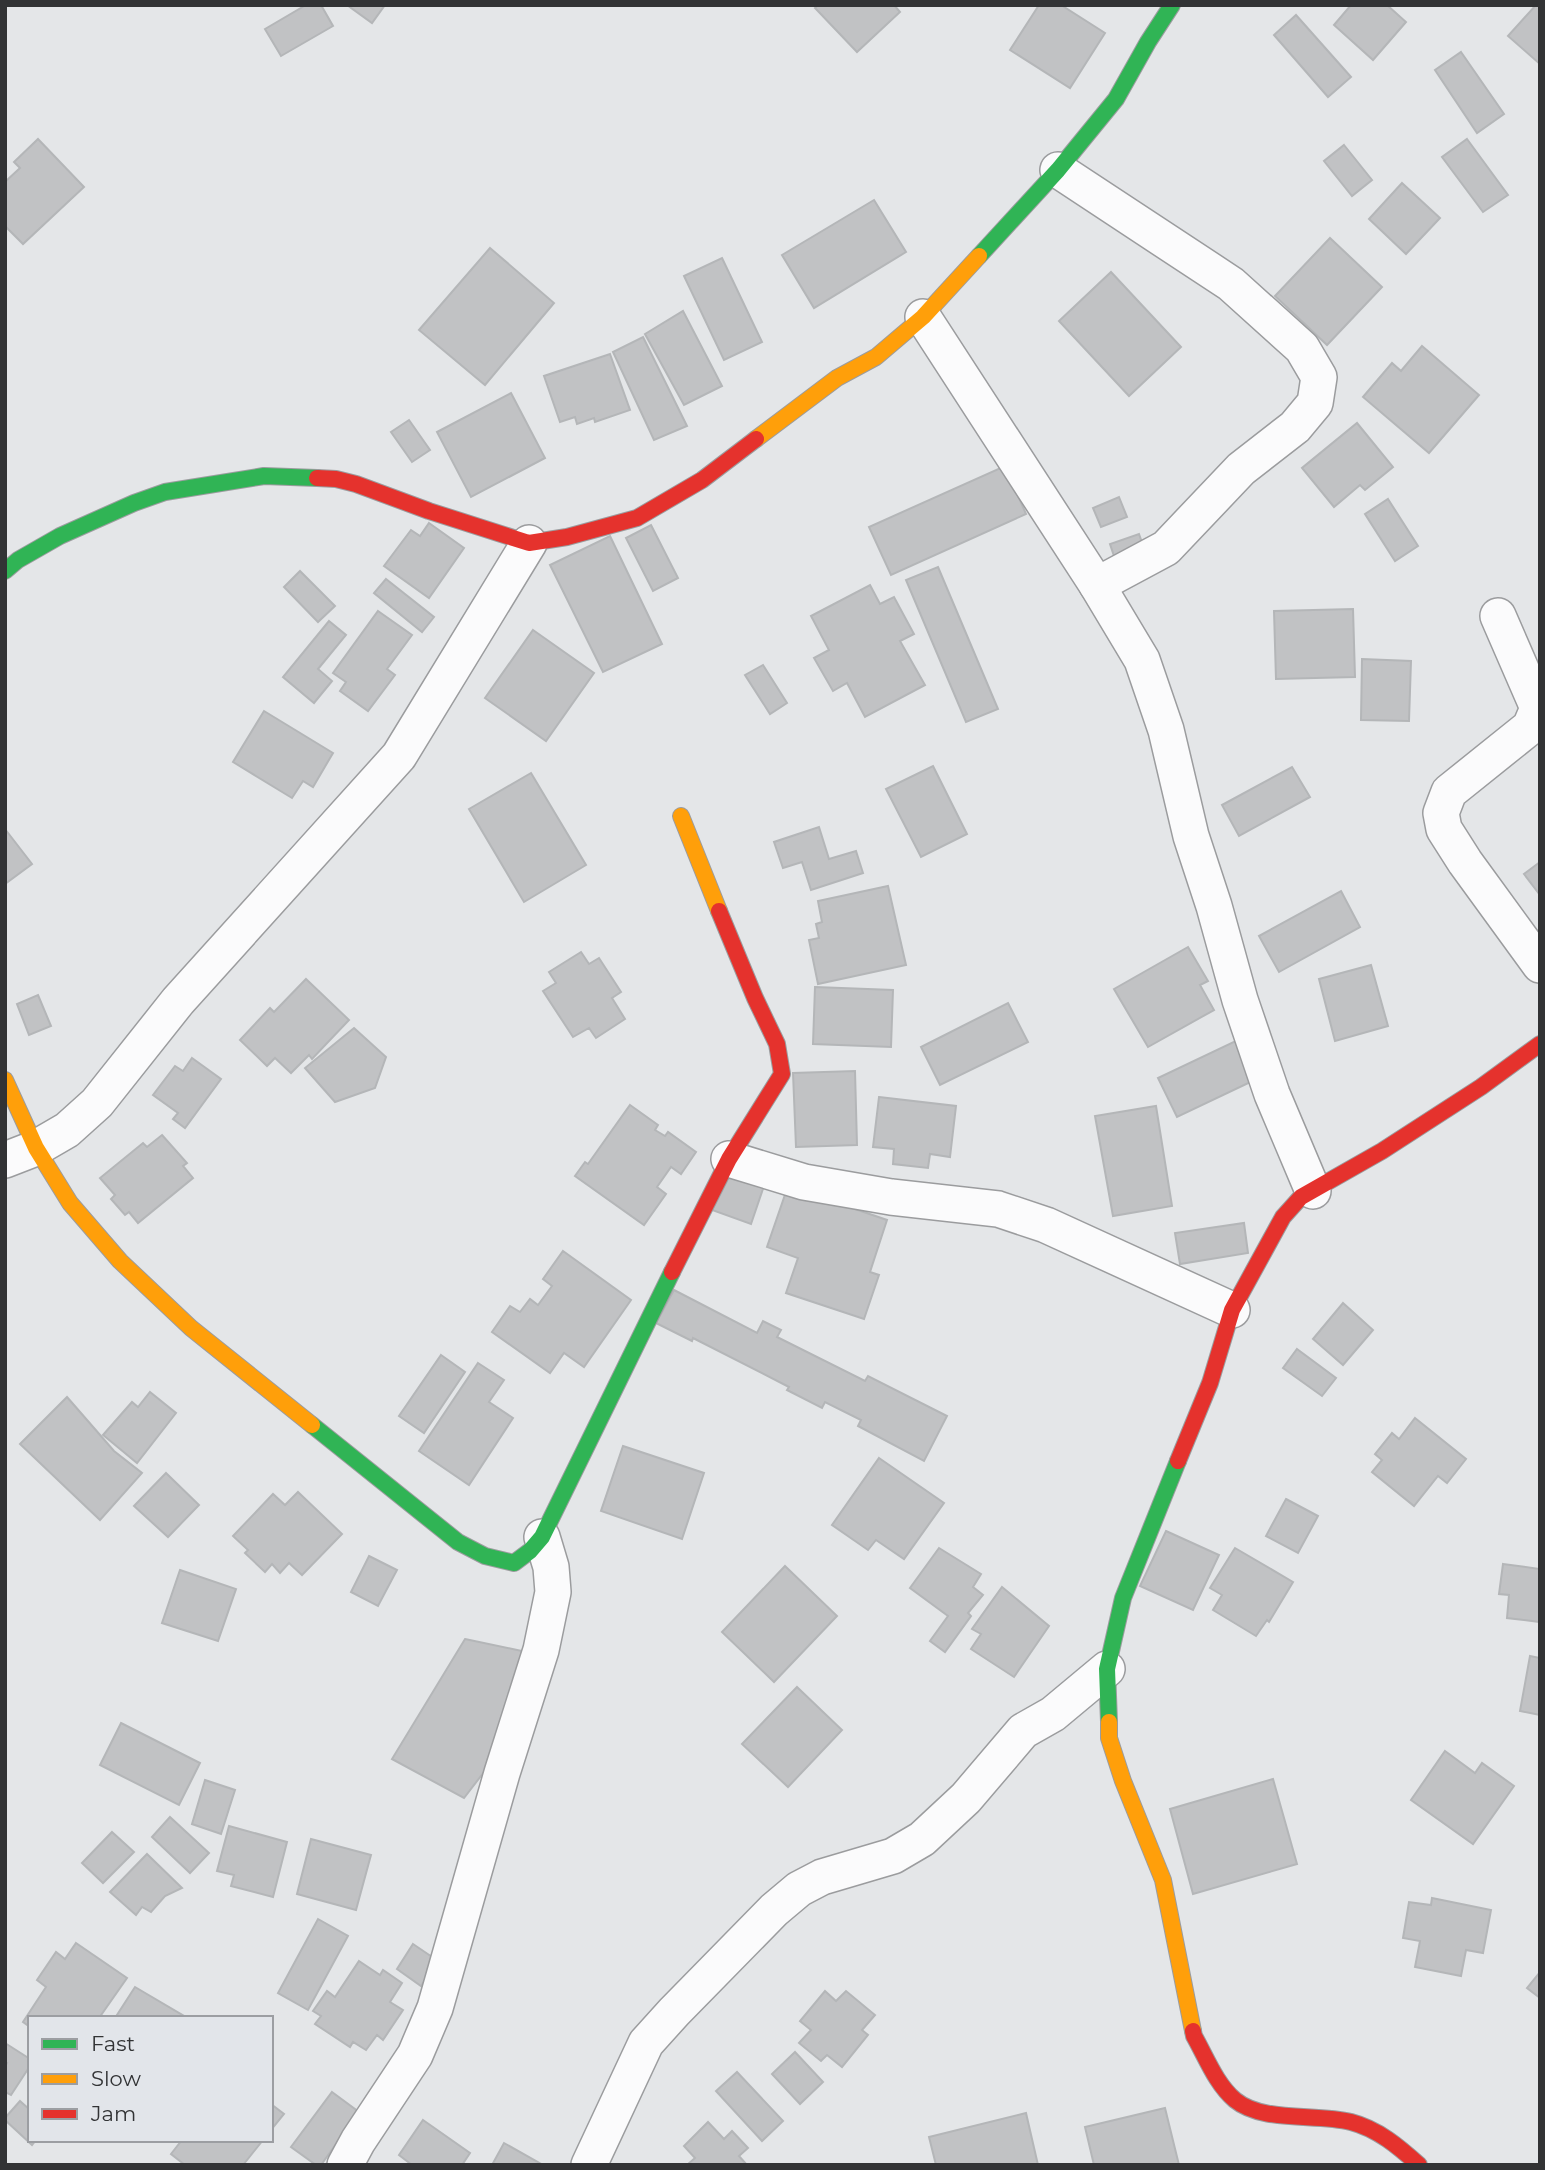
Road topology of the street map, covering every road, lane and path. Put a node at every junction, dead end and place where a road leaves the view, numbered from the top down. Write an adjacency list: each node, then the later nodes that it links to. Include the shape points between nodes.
1 (1172, 5): 2 (street, via 1116,99)
2 (1058, 170): 3 (street); 6 (street, via 1231,284 1302,348 1319,377 1315,403 1295,427 1241,469 1166,548)
3 (923, 317): 4 (street, via 876,357 837,378 702,480 637,518); 6 (street)
4 (529, 542): 5 (street, via 336,479 264,476 165,492 134,503 60,536); 12 (street, via 399,756 178,1001 97,1103 67,1130)
5 (5, 570)
6 (1097, 585): 14 (street, via 1131,639 1151,685 1240,1000 1272,1094)
7 (1498, 617): 9 (street, via 1538,708 1530,727 1449,792 1441,813 1444,829 1465,862)
8 (681, 816): 13 (street, via 783,1064 778,1083)
9 (1540, 965)
10 (1540, 1044): 14 (street, via 1481,1087)
11 (5, 1080): 12 (street)
12 (21, 1154): 16 (street, via 120,1261 191,1328 458,1542 481,1557 514,1563)
13 (729, 1159): 15 (street, via 804,1182 998,1209 1046,1225); 16 (street)
14 (1313, 1191): 15 (street, via 1301,1196 1283,1217)
15 (1232, 1310): 17 (street, via 1210,1383 1123,1598)
16 (542, 1537): 18 (street, via 553,1592 541,1650 435,2008 415,2054)
17 (1107, 1669): 19 (street, via 1053,1714 1023,1731 966,1798 922,1839 893,1856 822,1877 774,1910 646,2043); 20 (street, via 1110,1738 1163,1880 1194,2036 1225,2090 1236,2101 1262,2113 1352,2122 1377,2132)
18 (345, 2165)
19 (589, 2165)
20 (1419, 2165)

